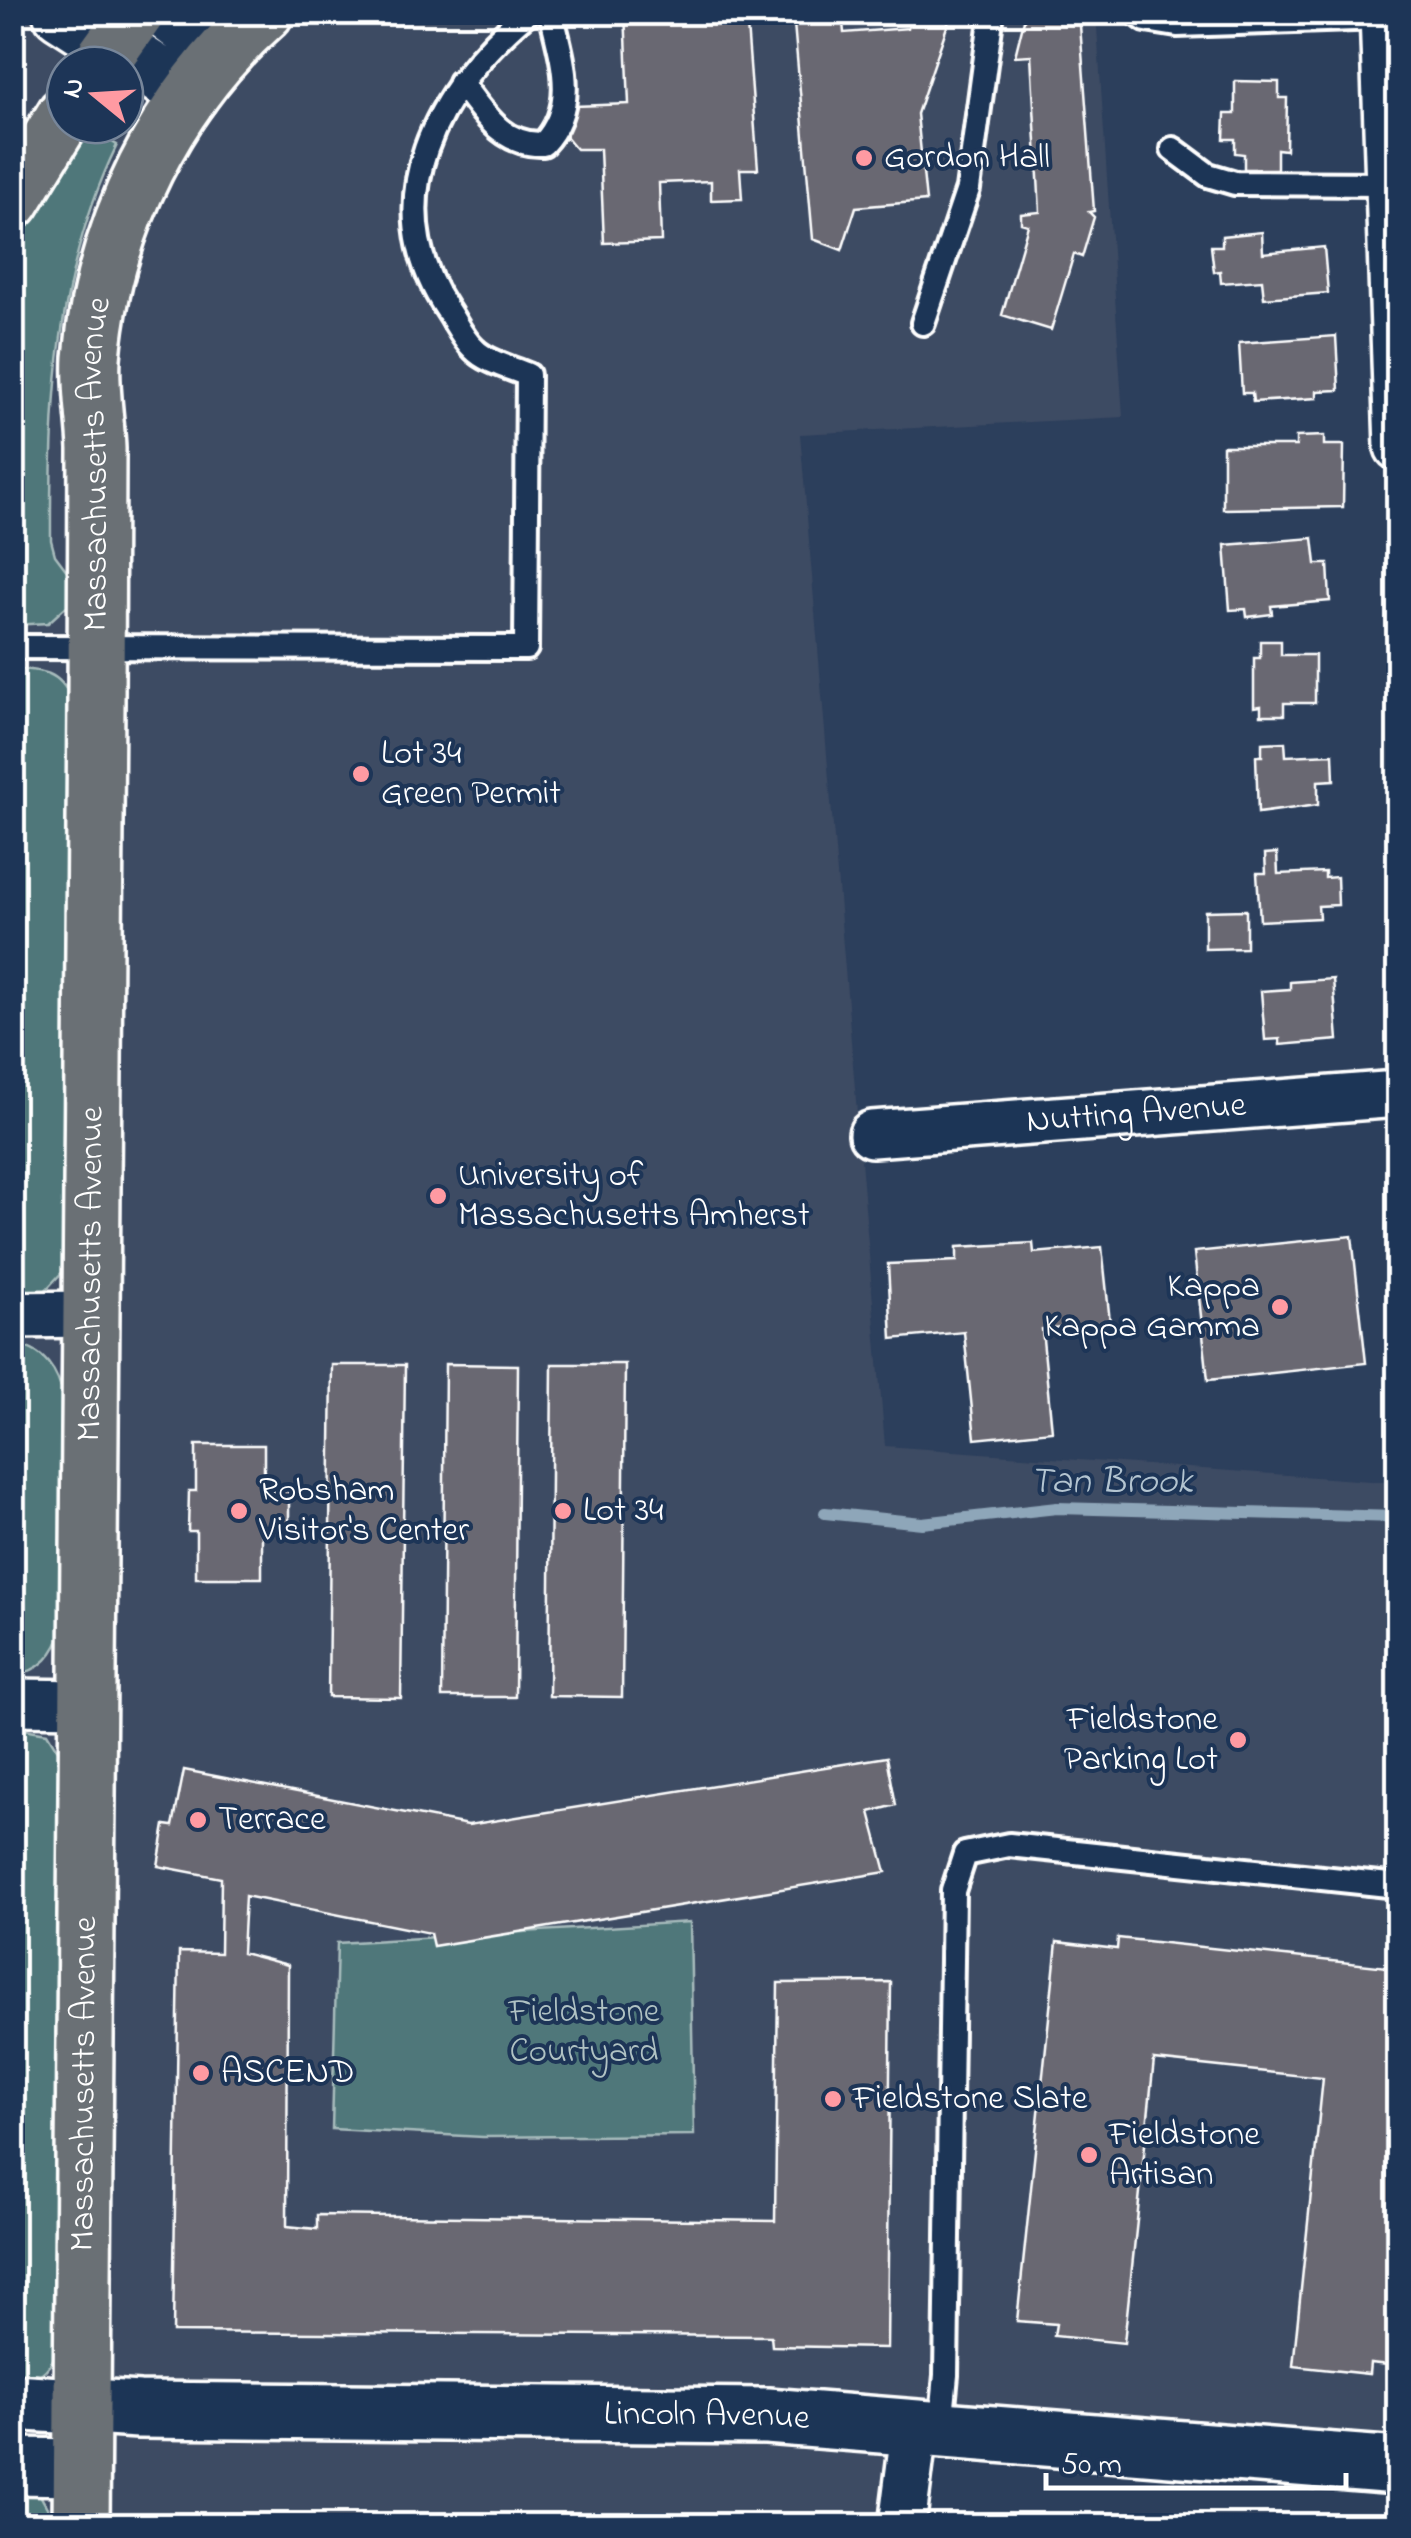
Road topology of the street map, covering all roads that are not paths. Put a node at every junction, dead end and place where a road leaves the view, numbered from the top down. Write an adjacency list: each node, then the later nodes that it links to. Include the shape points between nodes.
1 (61, 12): 9 (street)
2 (166, 12): 10 (street)
3 (265, 12): 10 (main road, Massachusetts Avenue)
4 (528, 12): 11 (lane)
5 (551, 12): 11 (lane, via 567,82 558,128 543,144 522,145 494,127)
6 (992, 12): 16 (lane, via 968,189)
7 (1135, 12): 8 (lane, via 1177,25)
8 (1383, 16): 14 (street)
9 (116, 41): 10 (street)
10 (205, 74): 19 (main road, Massachusetts Avenue, via 126,208 110,257 94,344)
11 (460, 82): 19 (lane, via 420,159 414,237 433,288 475,351 528,376 526,648)
12 (46, 145): 15 (main road)
13 (1174, 148): 14 (lane, via 1208,175 1234,184)
14 (1393, 196): 17 (street)
15 (12, 200)
16 (923, 322)
17 (1398, 447)
18 (12, 647): 19 (lane)
19 (96, 648): 22 (main road, Massachusetts Avenue)
20 (1398, 1094): 21 (street, Nutting Avenue)
21 (872, 1134)
22 (90, 1314): 23 (street); 25 (main road, Massachusetts Avenue)
23 (12, 1315)
24 (12, 1702): 25 (street)
25 (87, 1704): 28 (main road, Massachusetts Avenue)
26 (1398, 1886): 29 (lane, via 1008,1845 965,1854 954,1891 946,2355)
27 (12, 2402): 28 (street, Lincoln Avenue)
28 (82, 2406): 29 (street, Lincoln Avenue, via 688,2413); 32 (main road, Massachusetts Avenue)
29 (928, 2425): 31 (street, Lincoln Avenue); 34 (street)
30 (12, 2466): 32 (street)
31 (1398, 2466)
32 (81, 2467): 33 (main road, Massachusetts Avenue)
33 (81, 2526)
34 (902, 2526)

